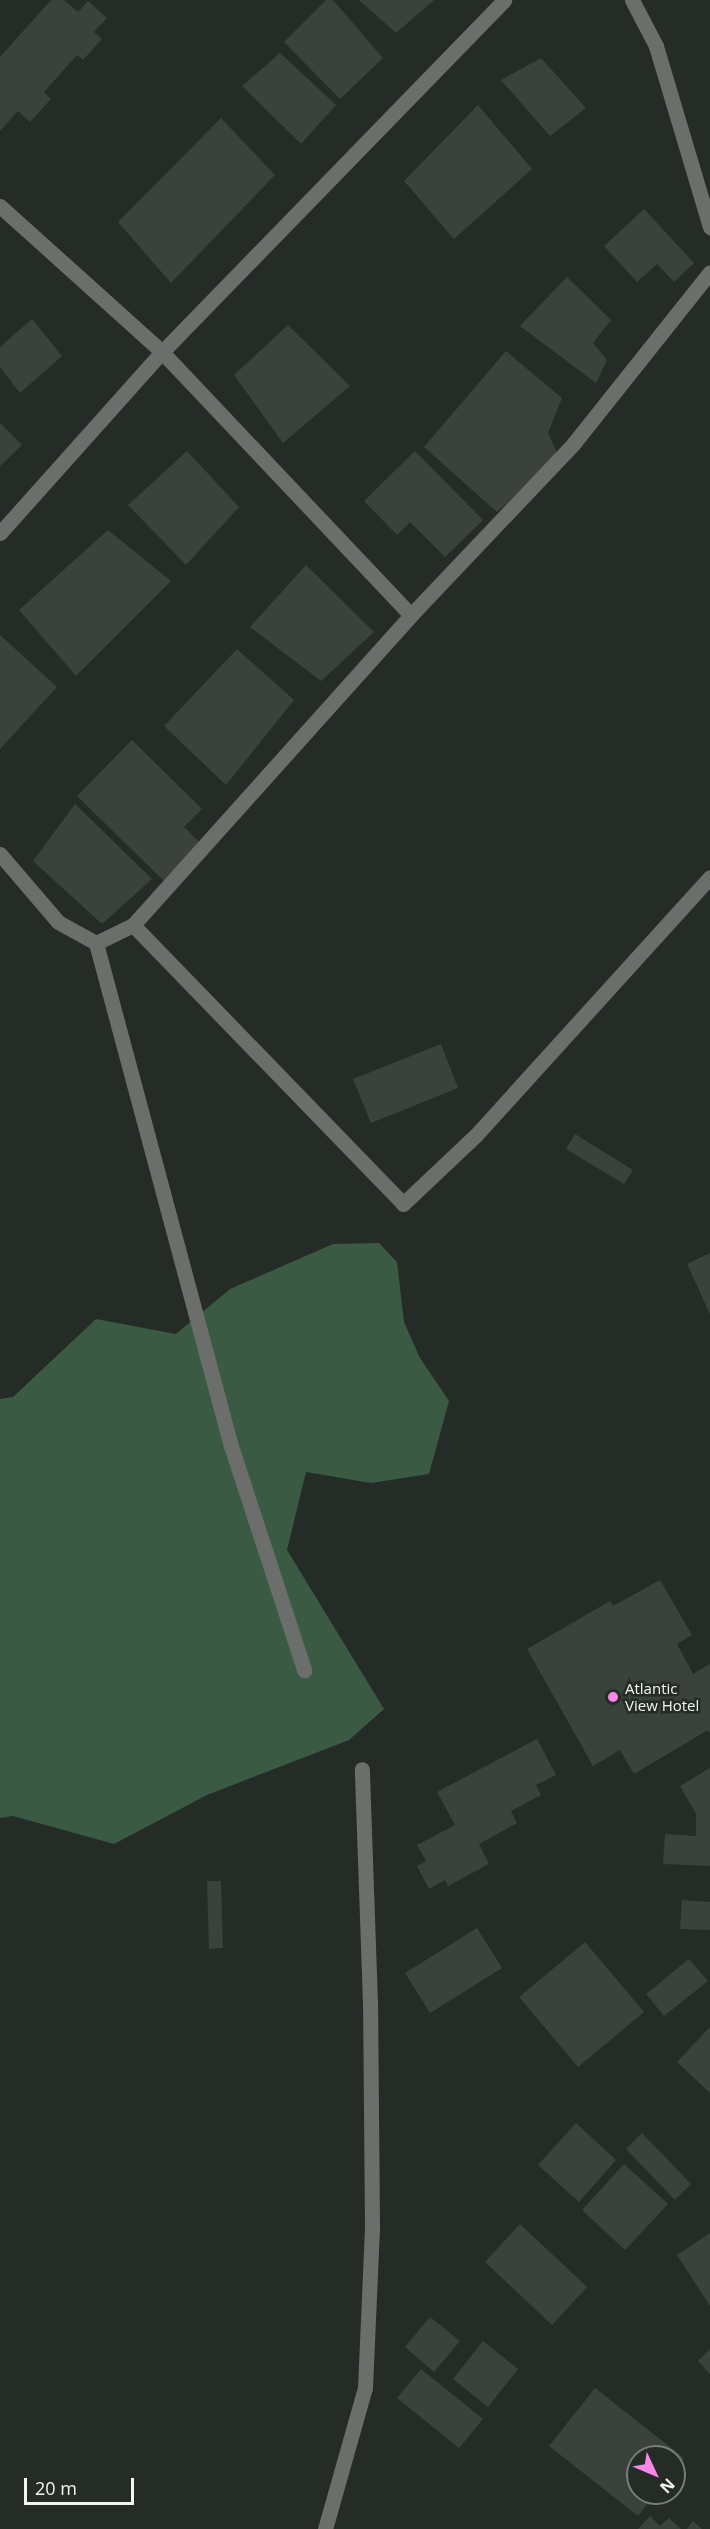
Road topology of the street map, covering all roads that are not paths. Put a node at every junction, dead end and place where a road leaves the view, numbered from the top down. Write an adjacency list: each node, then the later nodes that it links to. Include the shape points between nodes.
1 (504, 0): 6 (street)
2 (632, 0): 4 (street, via 656,46)
3 (0, 206): 6 (street)
4 (710, 227)
5 (710, 272): 8 (street, via 574,443)
6 (162, 352): 7 (street); 8 (street)
7 (0, 533)
8 (411, 615): 11 (street)
9 (0, 854): 12 (street, via 58,922)
10 (710, 877): 11 (street, via 477,1135 403,1204)
11 (133, 925): 12 (street)
12 (96, 943): 13 (street, via 231,1446)
13 (304, 1670)
14 (362, 1769): 15 (street, via 372,2225 365,2388)
15 (325, 2529)

